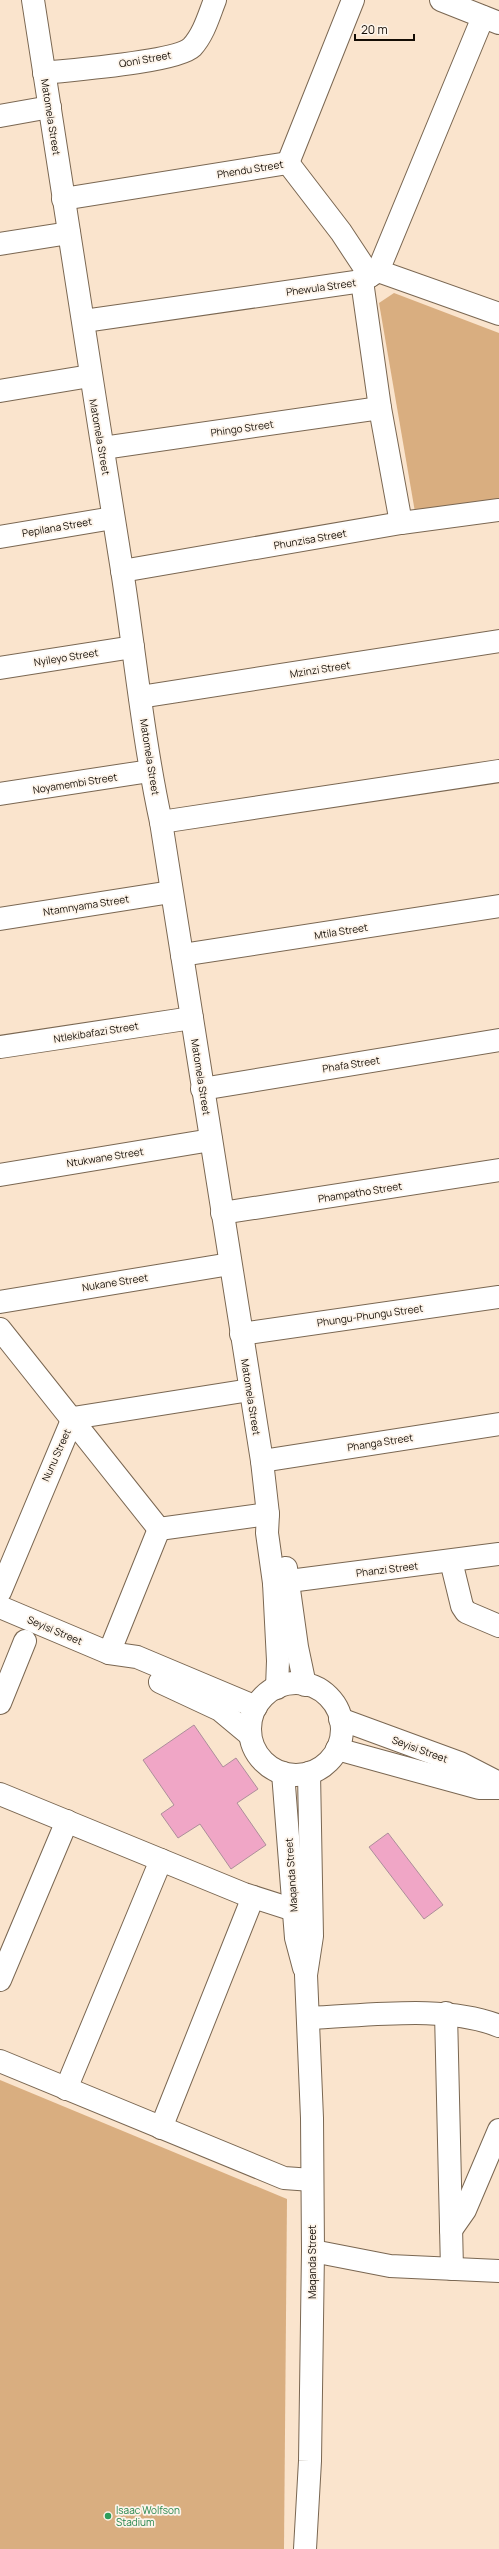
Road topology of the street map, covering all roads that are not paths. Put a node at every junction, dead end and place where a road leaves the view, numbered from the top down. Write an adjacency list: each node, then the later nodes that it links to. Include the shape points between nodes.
1 (33, 0): 6 (street, Matomela Street)
2 (216, 0): 6 (street, Qoni Street, via 200,36 191,48 173,55)
3 (352, 0): 9 (street, Phendu Street)
4 (441, 0): 5 (street)
5 (491, 20): 13 (street)
6 (44, 73): 7 (street, Matomela Street)
7 (50, 108): 8 (street); 10 (street, Matomela Street)
8 (0, 116)
9 (288, 163): 10 (street, Phendu Street); 13 (street, via 342,232)
10 (63, 199): 11 (street, Matomela Street)
11 (69, 233): 12 (street); 15 (street, Matomela Street)
12 (0, 244)
13 (370, 276): 14 (street); 15 (street, Phewula Street); 18 (street)
14 (498, 312)
15 (84, 321): 16 (street, Matomela Street)
16 (90, 376): 17 (street); 19 (street, Matomela Street)
17 (0, 390)
18 (380, 408): 19 (street, Phingo Street); 22 (street)
19 (103, 448): 21 (street, Matomela Street)
20 (499, 510): 22 (street, Phunzisa Street)
21 (113, 518): 23 (street, Pepilana Street); 24 (street, Matomela Street)
22 (401, 523): 24 (street, Phunzisa Street)
23 (0, 537)
24 (122, 571): 26 (street, Matomela Street)
25 (499, 641): 28 (street, Mzinzi Street)
26 (133, 647): 27 (street, Nyileyo Street); 28 (street, Matomela Street)
27 (0, 668)
28 (140, 697): 29 (street, Matomela Street)
29 (150, 771): 31 (street, Noyamembi Street); 32 (street, Matomela Street)
30 (499, 771): 32 (street)
31 (0, 794)
32 (161, 822): 33 (street, Matomela Street)
33 (171, 892): 35 (street, Ntamnyama Street); 36 (street, Matomela Street)
34 (499, 906): 36 (street, Mtila Street)
35 (0, 919)
36 (182, 955): 37 (street, Matomela Street)
37 (192, 1018): 39 (street, Ntlekibafazi Street); 40 (street, Matomela Street)
38 (499, 1040): 40 (street, Phafa Street)
39 (0, 1047)
40 (202, 1089): 41 (street, Matomela Street)
41 (210, 1140): 43 (street, Ntukwane Street); 44 (street, Matomela Street)
42 (499, 1170): 44 (street, Phampatho Street)
43 (0, 1175)
44 (222, 1213): 45 (street, Matomela Street)
45 (230, 1264): 47 (street, Nukane Street); 49 (street, Matomela Street)
46 (499, 1297): 49 (street, Phungu-Phungu Street)
47 (0, 1302)
48 (0, 1329): 51 (street)
49 (241, 1334): 50 (street, Matomela Street)
50 (250, 1390): 51 (street, Nunu Street); 53 (street, Matomela Street)
51 (73, 1418): 55 (street); 59 (street, Nunu Street)
52 (499, 1424): 53 (street, Phanga Street)
53 (262, 1460): 54 (street, Matomela Street)
54 (268, 1514): 55 (street); 58 (street, Matomela Street, via 276,1528)
55 (168, 1528): 63 (street)
56 (499, 1554): 57 (street, Phanzi Street)
57 (451, 1561): 58 (street, Phanzi Street); 61 (street, via 462,1606 466,1612)
58 (282, 1582): 64 (street, Matomela Street); 65 (street, Matomela Street)
59 (0, 1592)
60 (0, 1607): 63 (street, Seyisi Street)
61 (499, 1626)
62 (24, 1641): 66 (street)
63 (109, 1653): 67 (street, Seyisi Street, via 137,1657); 69 (street, Seyisi Street, via 128,1668 220,1710)
64 (305, 1685): 65 (street, via 291,1684); 68 (street, via 324,1693 331,1700)
65 (277, 1688): 67 (street, via 265,1695)
66 (0, 1703)
67 (256, 1706): 69 (street, via 250,1720)
68 (340, 1719): 70 (street); 73 (street, Seyisi Street, via 460,1763)
69 (250, 1735): 71 (street, via 253,1748 260,1759 270,1768)
70 (337, 1749): 72 (street, via 329,1761); 74 (street, Seyisi Street, via 479,1788)
71 (283, 1773): 72 (street); 79 (street, Maqanda Street)
72 (309, 1773): 80 (street, Maqanda Street, via 312,1936)
73 (499, 1783)
74 (499, 1788)
75 (0, 1794): 76 (street)
76 (67, 1821): 77 (street); 81 (street)
77 (161, 1860): 78 (street); 86 (street)
78 (252, 1897): 79 (street); 87 (street)
79 (294, 1910): 80 (street, Maqanda Street, via 296,1938)
80 (306, 1974): 83 (street, Maqanda Street)
81 (0, 1980)
82 (446, 2013): 83 (street); 84 (street, via 478,2017); 90 (street)
83 (308, 2018): 89 (street, Maqanda Street)
84 (499, 2026)
85 (0, 2062): 86 (street)
86 (66, 2089): 87 (street)
87 (161, 2128): 89 (street, via 284,2178)
88 (499, 2130): 90 (street, via 465,2210)
89 (312, 2180): 91 (street, Maqanda Street)
90 (451, 2230): 92 (street)
91 (313, 2251): 92 (street, via 390,2266); 94 (street, Maqanda Street, via 310,2461)
92 (452, 2269): 93 (street)
93 (499, 2271)
94 (305, 2549)

